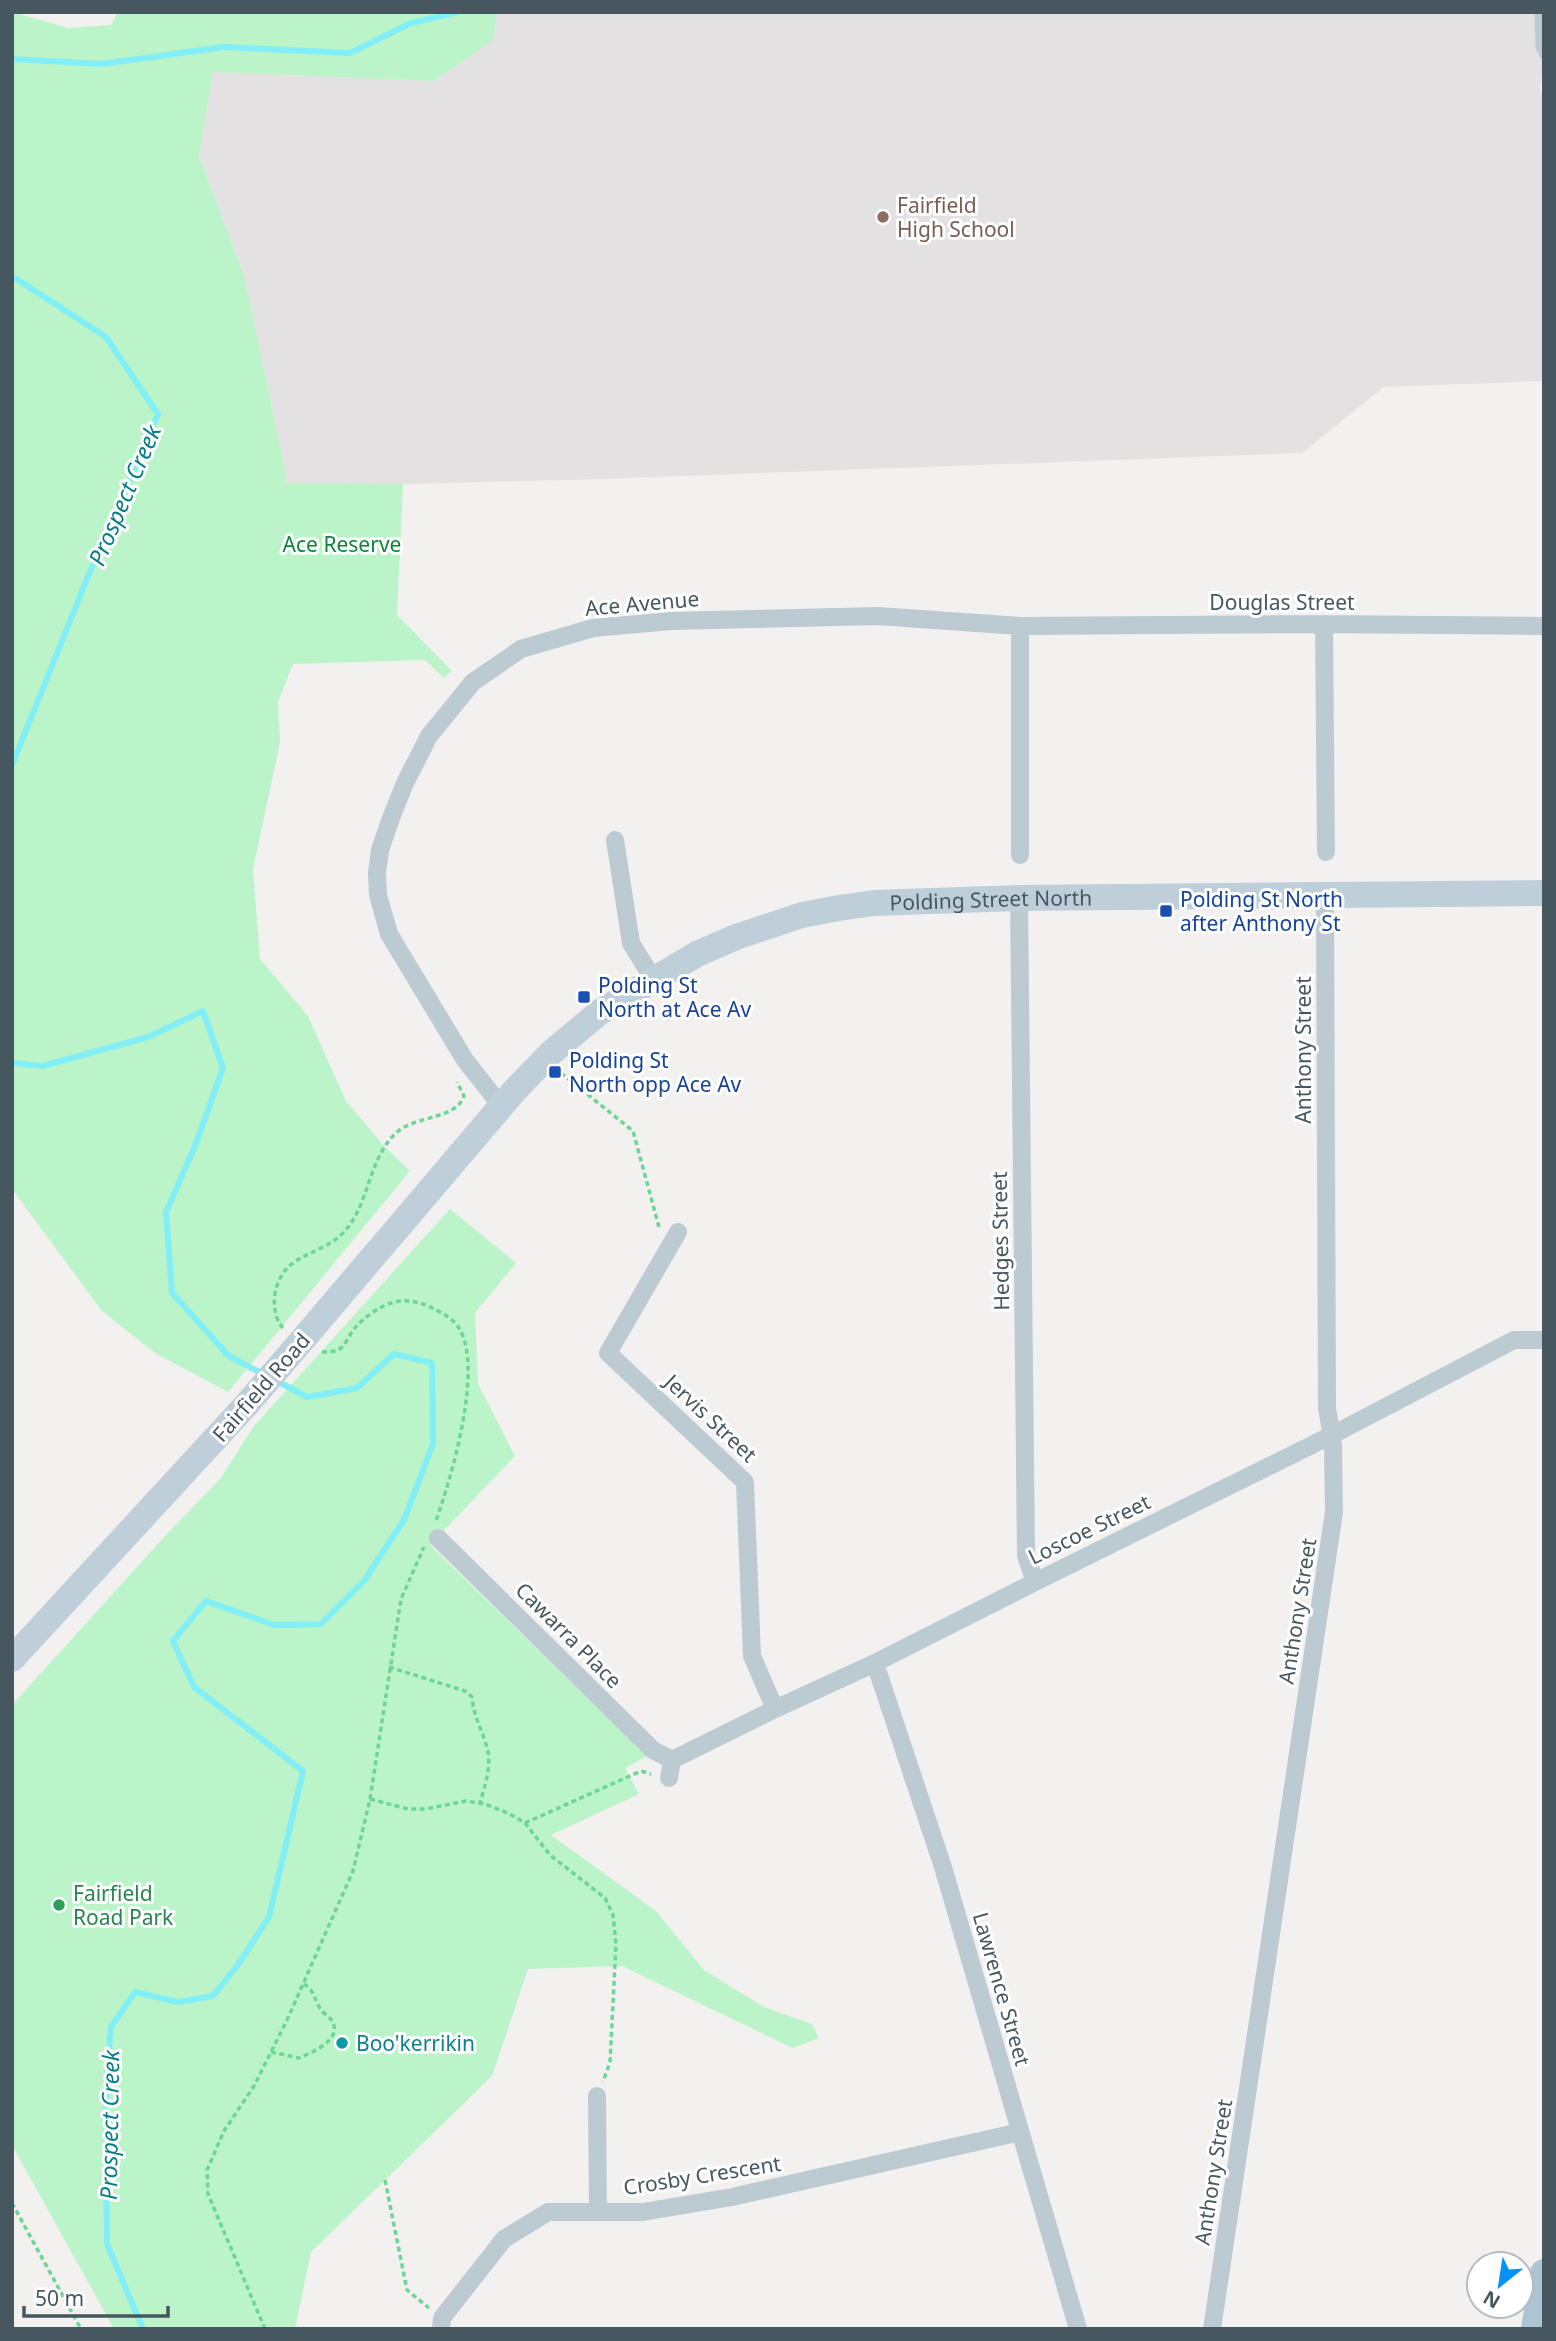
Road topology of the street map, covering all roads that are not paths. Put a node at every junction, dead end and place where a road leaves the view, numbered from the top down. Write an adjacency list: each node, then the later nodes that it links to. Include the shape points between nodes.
1 (1539, 12): 2 (lane)
2 (1544, 55)
3 (1324, 624): 4 (street, Douglas Street); 5 (street, Douglas Street); 7 (street)
4 (1020, 626): 8 (street); 15 (street, Ace Avenue, via 878,616 671,621 593,628 521,649 473,682 429,736 405,783 380,850 378,895 390,934 404,959 465,1059)
5 (1544, 626)
6 (615, 841): 14 (street, via 631,943)
7 (1326, 852)
8 (1020, 855)
9 (1544, 877): 11 (main road)
10 (1544, 892): 11 (main road, Polding Street North)
11 (1507, 893): 12 (main road, Polding Street North)
12 (1325, 895): 13 (main road, Polding Street North); 18 (street, Anthony Street, via 1327,1408)
13 (1019, 898): 14 (main road, Polding Street North, via 873,903 802,915 736,937); 20 (street, Hedges Street, via 1026,1556)
14 (653, 979): 15 (main road, Polding Street North, via 600,1012 552,1052)
15 (502, 1107): 21 (main road, Fairfield Road, bridge, via 248,1403)
16 (678, 1232): 23 (street, Jervis Street, via 608,1353 745,1482 752,1656)
17 (1544, 1340): 18 (street, Loscoe Street, via 1514,1340)
18 (1332, 1435): 20 (street, Loscoe Street); 31 (street, Anthony Street, via 1334,1512)
19 (435, 1537): 24 (street, Cawarra Place)
20 (1035, 1582): 22 (street, Loscoe Street)
21 (12, 1659)
22 (875, 1664): 23 (street, Loscoe Street); 26 (street, Lawrence Street, via 943,1867)
23 (775, 1709): 24 (street, Loscoe Street)
24 (670, 1769)
25 (597, 2096): 27 (street)
26 (1020, 2132): 27 (street, Crosby Crescent, via 732,2197 643,2212); 30 (street, Lawrence Street)
27 (598, 2212): 29 (street, Crosby Crescent, via 548,2212 504,2239)
28 (1544, 2273): 32 (main road)
29 (441, 2323)
30 (1078, 2329)
31 (1212, 2329)
32 (1535, 2329)

